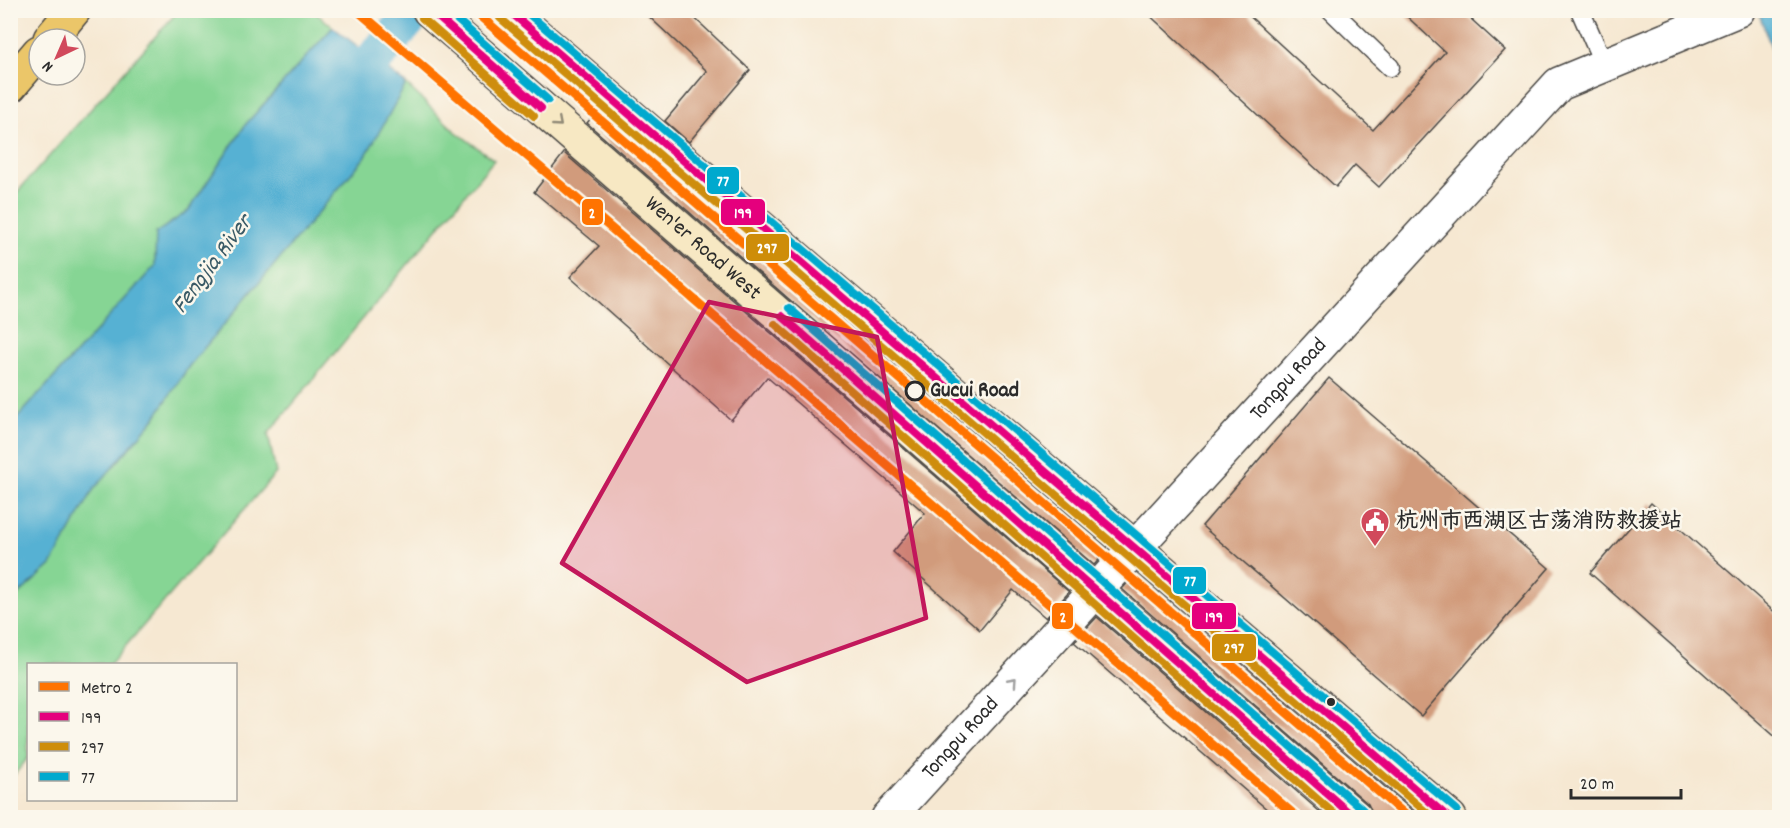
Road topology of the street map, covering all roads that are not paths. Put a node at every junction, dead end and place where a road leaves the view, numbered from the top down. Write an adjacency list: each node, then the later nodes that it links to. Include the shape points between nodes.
1 (74, 10): 7 (main road)
2 (429, 10): 13 (main road, Wen'er Road West, one-way to 13)
3 (507, 10): 12 (main road)
4 (1330, 10): 9 (lane)
5 (1580, 10): 10 (lane)
6 (1738, 10): 10 (street, Tongpu Road)
7 (60, 27)
8 (27, 66): 11 (main road)
9 (1390, 67)
10 (1605, 67): 12 (street, Tongpu Road, via 1559,84)
11 (10, 86)
12 (1133, 547): 13 (street, Tongpu Road); 16 (main road)
13 (1097, 590): 14 (street, Tongpu Road, one-way to 13); 15 (main road, Wen'er Road West)
14 (888, 818)
15 (1356, 818)
16 (1450, 818)

